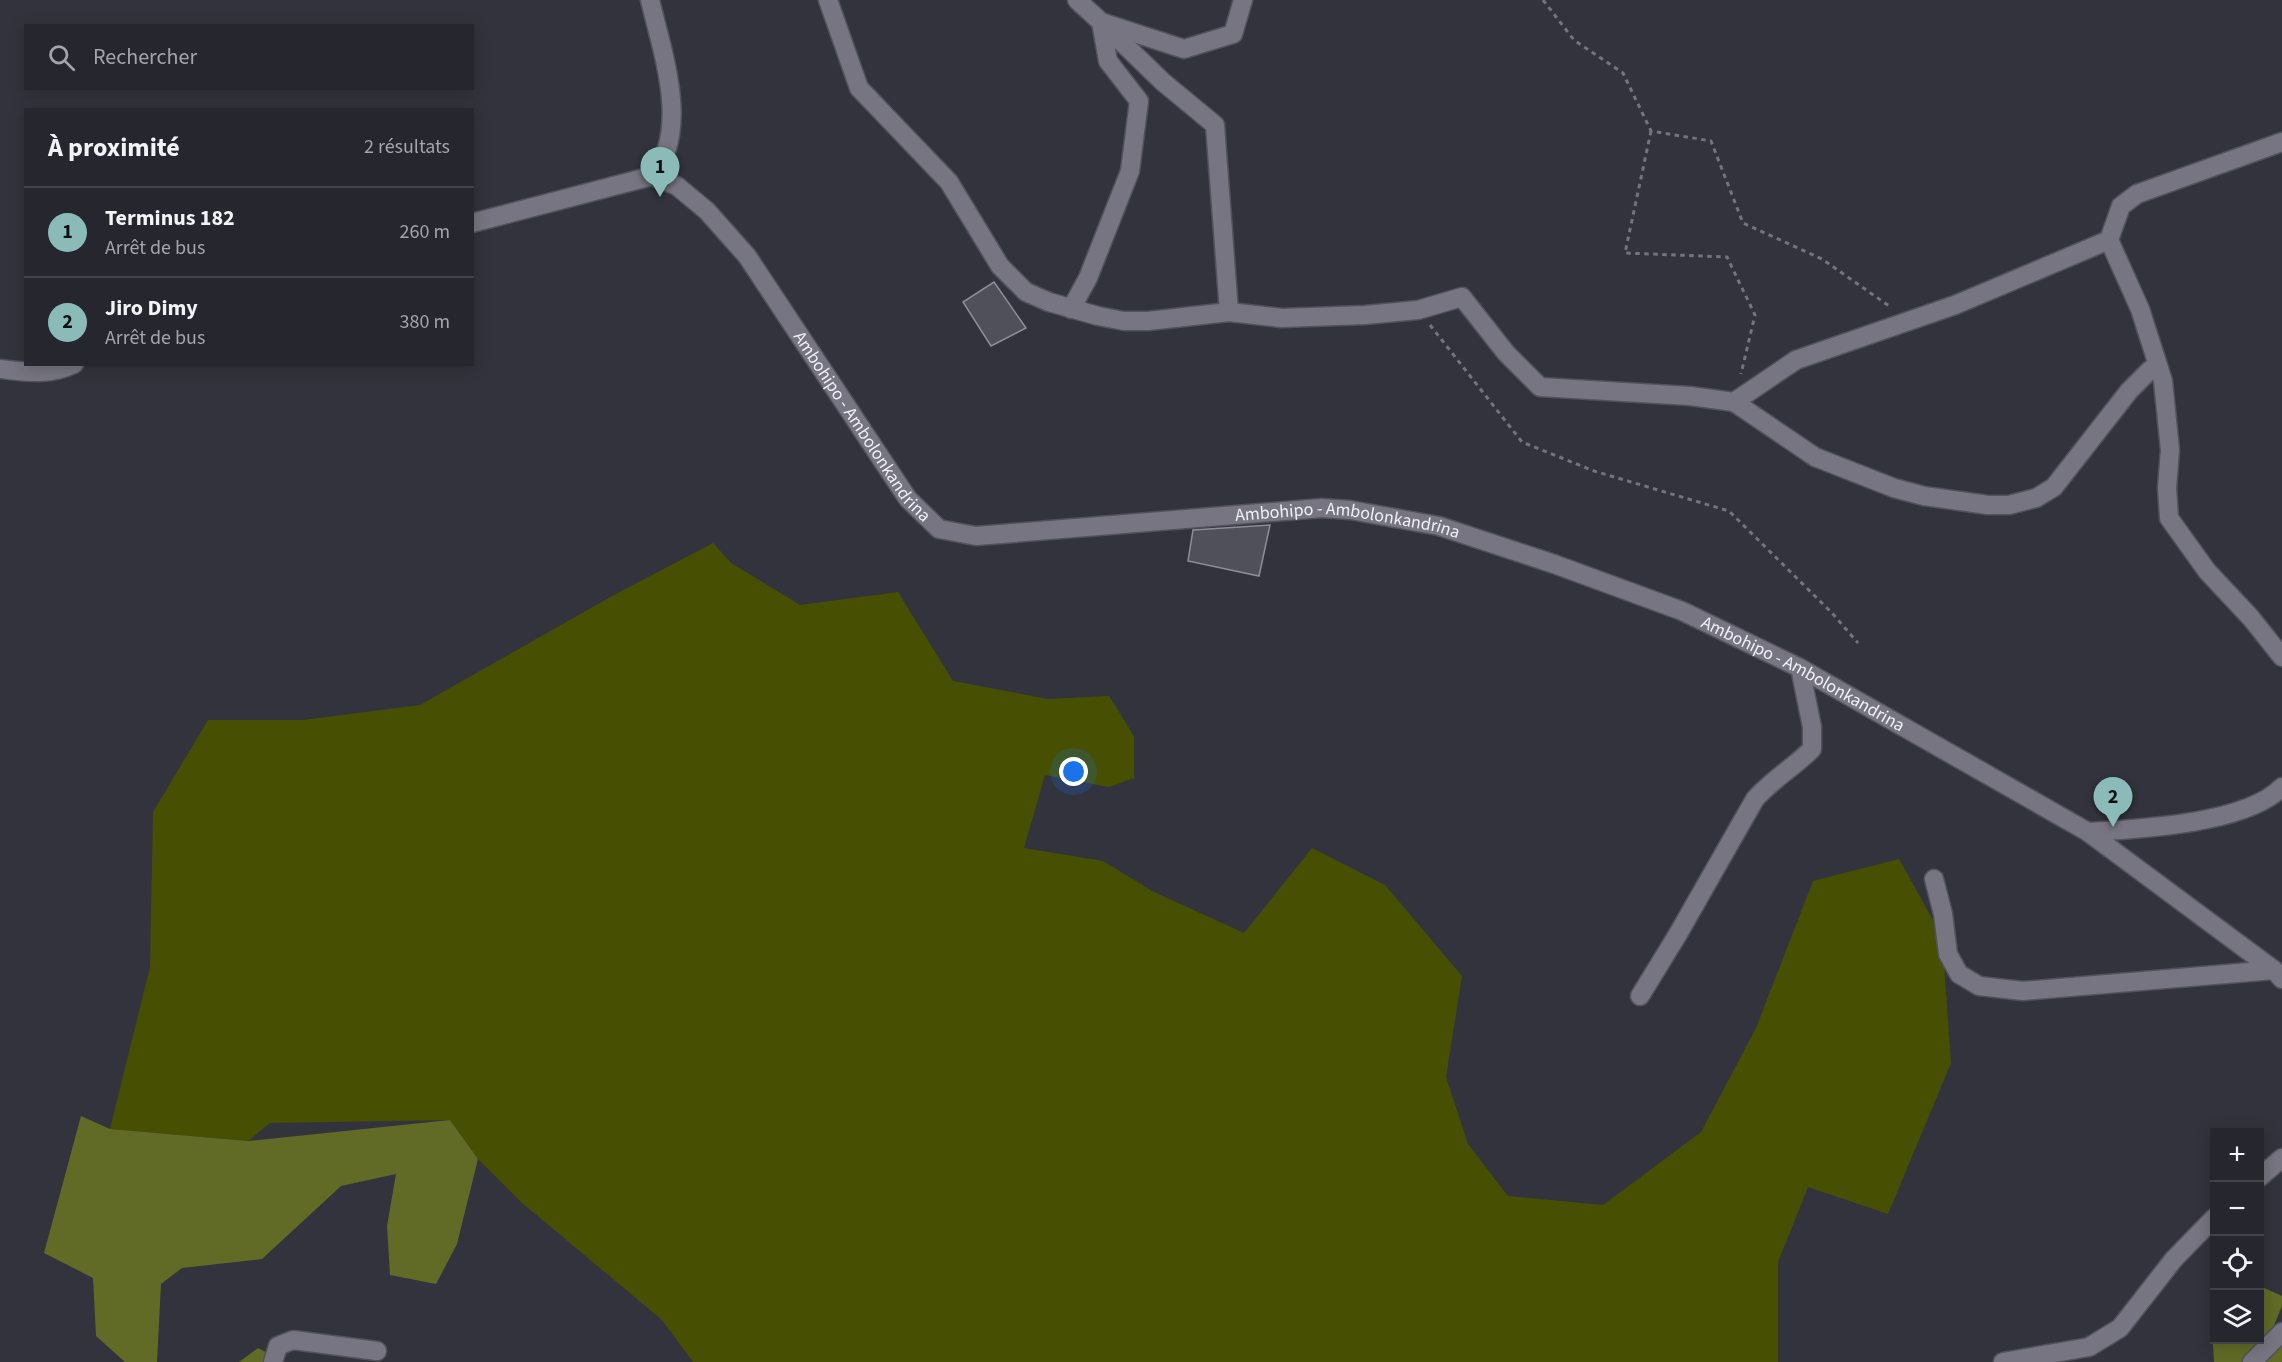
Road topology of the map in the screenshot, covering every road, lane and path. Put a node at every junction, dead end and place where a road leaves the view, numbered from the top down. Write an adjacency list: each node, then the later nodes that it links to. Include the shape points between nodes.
1 (650, 0): 9 (street, via 673,103 663,163)
2 (828, 0): 12 (street, via 859,88 949,182 1000,267 1026,292)
3 (1077, 0): 6 (street)
4 (1243, 0): 6 (street, via 1233,34 1184,50)
5 (1543, 0): 7 (path, via 1574,40 1623,73)
6 (1101, 22): 12 (street, via 1108,61 1139,101 1130,171 1088,278); 14 (street, via 1215,125)
7 (1651, 131): 15 (path, via 1711,141 1743,223 1822,259); 19 (path, via 1625,253 1727,257 1755,315)
8 (2282, 142): 11 (street, via 2127,200 2118,212)
9 (652, 176): 10 (street); 22 (street, Ambohipo - Ambolonkandrina, via 677,186 707,211 747,256 908,499 939,529 976,536 1322,508 1350,510 1439,526 1554,564 1682,611)
10 (474, 222)
11 (2109, 240): 15 (street, via 1955,305); 18 (street, via 2140,309)
12 (1071, 309): 14 (street, via 1124,321)
13 (1418, 310): 14 (street, via 1282,318); 19 (street, via 1462,297 1506,353 1540,387); 20 (path, via 1522,442 1594,471 1729,511)
14 (1229, 312)
15 (1908, 320): 19 (street, via 1796,360)
16 (70, 366): 17 (street, via 58,372 38,373)
17 (0, 369)
18 (2159, 369): 19 (street, via 2150,370 2136,384 2054,487 2036,498 2009,505 1988,505 1894,488 1815,457); 21 (street, via 2170,450 2169,518 2207,571)
19 (1734, 402)
20 (1857, 643)
21 (2282, 657)
22 (1800, 668): 24 (street, Ambohipo - Ambolonkandrina); 27 (street, via 1812,727 1812,748 1755,799)
23 (2282, 787): 24 (street, via 2251,807 2219,816 2150,828)
24 (2088, 832): 26 (street, Ambohipo - Ambolonkandrina)
25 (1934, 879): 26 (street, via 1948,954 1959,974 1980,986 2023,991)
26 (2278, 974)
27 (1640, 996)
28 (2282, 1158): 29 (street)
29 (2264, 1174)
30 (2210, 1222): 34 (street, via 2174,1259 2120,1328 2089,1347)
31 (2282, 1332): 35 (street)
32 (377, 1351): 33 (street, via 293,1340 278,1346)
33 (273, 1362)
34 (2002, 1362)
35 (2252, 1362)

